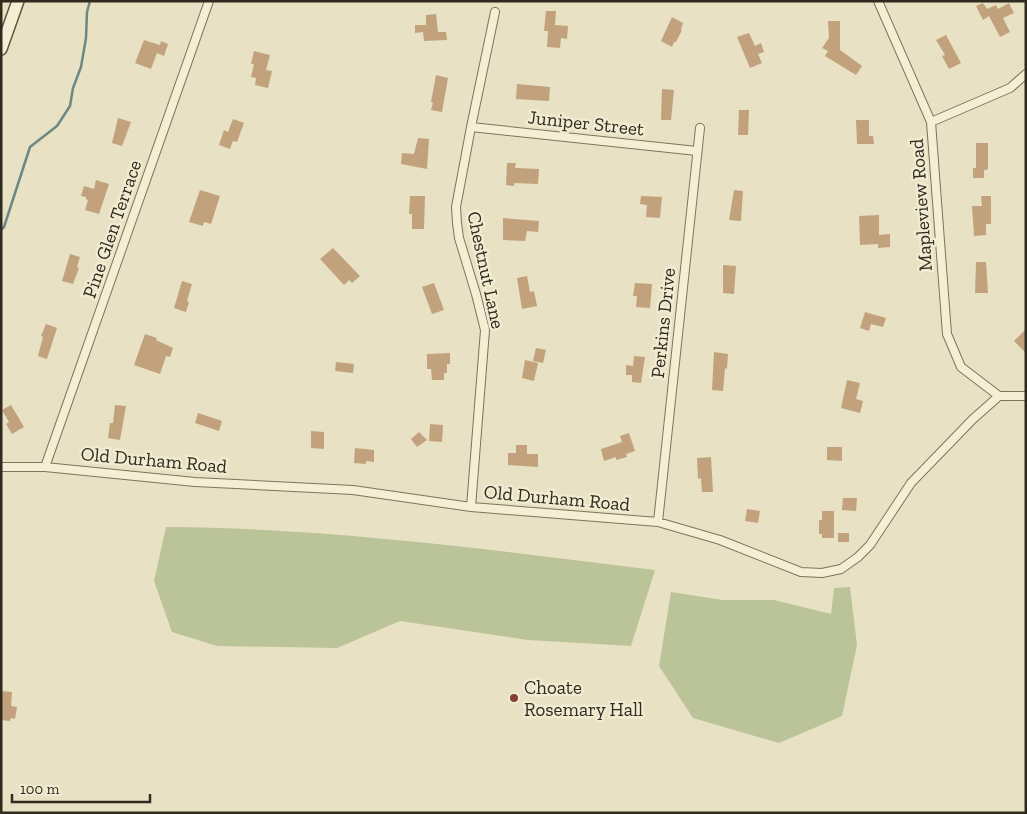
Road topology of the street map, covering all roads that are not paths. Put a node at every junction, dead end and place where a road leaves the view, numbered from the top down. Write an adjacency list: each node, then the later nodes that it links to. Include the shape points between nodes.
1 (18, 1): 5 (main road)
2 (209, 1): 14 (street, Pine Glen Terrace)
3 (878, 1): 7 (street, Mapleview Road)
4 (495, 12): 8 (street, Chestnut Lane)
5 (1, 49)
6 (1026, 74): 7 (street, via 1010,88)
7 (930, 122): 11 (street, Mapleview Road, via 947,334 961,367)
8 (471, 128): 10 (street, Juniper Street); 15 (street, Chestnut Lane, via 456,207 459,238 485,330)
9 (700, 128): 10 (street, Perkins Drive)
10 (697, 151): 16 (street, Perkins Drive)
11 (999, 396): 12 (street); 16 (street, Old Durham Road, via 911,483 870,546 841,569 822,573 801,572 720,540)
12 (1026, 396)
13 (1, 467): 14 (street, Old Durham Road)
14 (45, 467): 15 (street, Old Durham Road, via 195,482 353,490)
15 (470, 507): 16 (street, Old Durham Road)
16 (658, 522)

